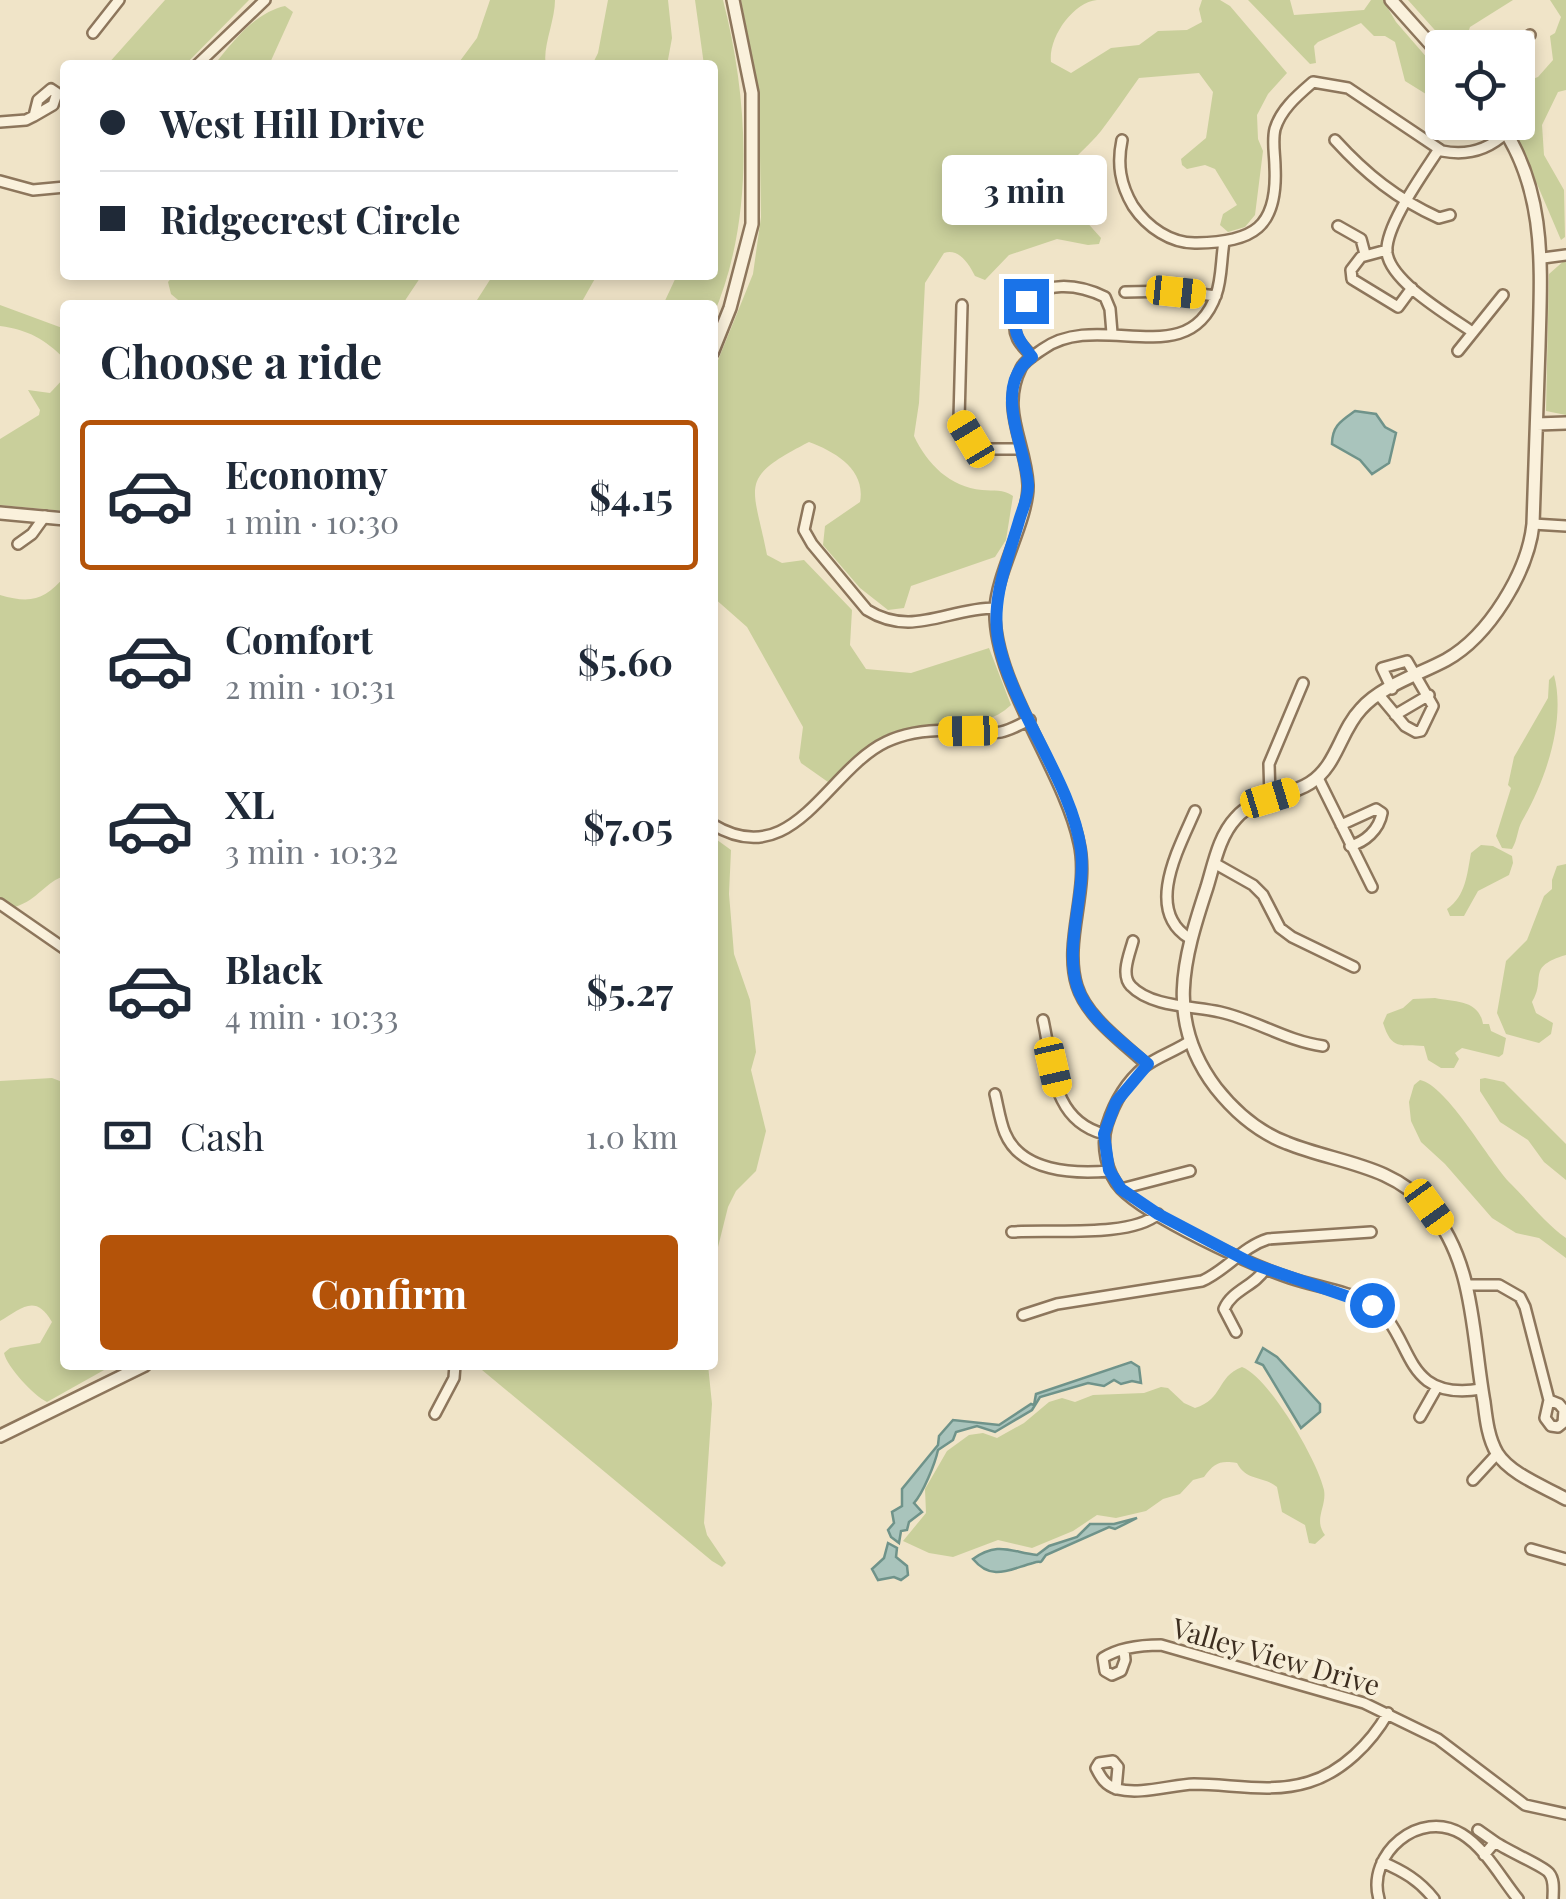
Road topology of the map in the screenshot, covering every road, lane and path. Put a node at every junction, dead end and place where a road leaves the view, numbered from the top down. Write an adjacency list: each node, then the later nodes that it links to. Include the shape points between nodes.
1 (119, 0): 5 (street)
2 (265, 0): 7 (street)
3 (733, 0): 32 (street, via 752,93 752,224)
4 (1391, 0): 6 (street)
5 (93, 32)
6 (1425, 38)
7 (202, 60)
8 (34, 116): 9 (street)
9 (0, 122)
10 (1122, 140): 20 (street, via 1120,177 1152,228 1189,244)
11 (1335, 140): 17 (street, via 1364,172)
12 (1497, 140): 14 (street, via 1457,154)
13 (1509, 140): 24 (street, via 1536,208)
14 (1439, 149): 17 (street); 20 (street, via 1348,88 1313,82 1289,104 1274,134 1272,208 1253,234)
15 (0, 182): 16 (street, via 33,190)
16 (60, 187)
17 (1406, 202): 18 (street, via 1439,218); 21 (street)
18 (1450, 215)
19 (1338, 226): 22 (street, via 1360,239)
20 (1224, 242): 28 (street)
21 (1387, 250): 22 (street); 25 (street, via 1394,270)
22 (1365, 254): 25 (street, via 1352,278 1398,306)
23 (1566, 255): 24 (street)
24 (1542, 258): 35 (street)
25 (1412, 288): 30 (street)
26 (1125, 292): 28 (street)
27 (1503, 295): 30 (street)
28 (1216, 296): 31 (street, via 1198,326 1168,338)
29 (962, 305): 37 (street, via 959,419 971,439 990,448)
30 (1471, 332): 33 (street)
31 (1112, 333): 34 (street, via 1060,337); 34 (street, via 1105,297 1087,288 1051,288 1026,301 1014,318 1016,337)
32 (718, 338)
33 (1458, 350)
34 (1032, 357): 37 (street, via 1022,364 1010,402)
35 (1537, 424): 36 (street); 42 (street)
36 (1566, 424)
37 (1021, 449): 45 (street, via 1028,488)
38 (809, 508): 45 (street, via 804,530 812,544 878,617 895,623)
39 (0, 513): 40 (street)
40 (45, 516): 41 (street); 44 (street)
41 (60, 518)
42 (1533, 524): 43 (street); 46 (street, via 1523,567 1483,627 1456,653)
43 (1566, 526)
44 (18, 544)
45 (995, 608): 52 (street, via 998,641)
46 (1417, 675): 48 (street); 48 (street, via 1407,660 1382,668); 49 (street)
47 (1302, 683): 54 (street, via 1269,764)
48 (1392, 688): 50 (street)
49 (1429, 694): 51 (street); 51 (street, via 1433,706 1422,731)
50 (1379, 696): 51 (street); 53 (street, via 1362,706)
51 (1395, 715)
52 (1030, 720): 57 (street, via 998,733 920,732 886,741 793,825 769,836); 70 (street, via 1080,846 1078,990)
53 (1318, 778): 54 (street); 56 (street)
54 (1270, 798): 59 (street, via 1234,819)
55 (1195, 812): 62 (street, via 1166,905)
56 (1341, 824): 58 (street); 58 (street, via 1369,810 1382,813 1364,843)
57 (718, 828)
58 (1350, 846): 60 (street)
59 (1214, 863): 62 (street); 65 (street, via 1254,885 1292,937)
60 (1372, 887)
61 (0, 904): 64 (street)
62 (1189, 938): 66 (street)
63 (1132, 941): 66 (street, via 1130,986)
64 (60, 946)
65 (1354, 967)
66 (1182, 1006): 68 (street); 69 (street)
67 (1043, 1020): 72 (street, via 1068,1114)
68 (1190, 1040): 70 (street); 81 (street, via 1213,1084 1255,1126 1288,1144 1369,1167 1411,1190 1446,1231)
69 (1324, 1046)
70 (1148, 1064): 72 (street, via 1116,1102)
71 (995, 1094): 73 (street, via 1005,1133 1028,1158 1059,1171)
72 (1104, 1134): 73 (street)
73 (1109, 1170): 75 (street)
74 (1190, 1170): 75 (street)
75 (1121, 1189): 76 (street)
76 (1158, 1214): 77 (street, via 1123,1229); 79 (street)
77 (1012, 1232)
78 (1371, 1232): 79 (street, via 1268,1239)
79 (1238, 1257): 80 (street); 82 (street, via 1202,1281)
80 (1265, 1268): 83 (street, via 1228,1300 1224,1309); 86 (street, via 1372,1305 1410,1364)
81 (1467, 1285): 87 (street); 88 (street, via 1499,1285 1520,1298)
82 (1024, 1315)
83 (1236, 1332)
84 (136, 1370): 91 (street)
85 (455, 1370): 89 (street)
86 (1437, 1387): 87 (street); 90 (street)
87 (1481, 1389): 92 (street)
88 (1549, 1400)
89 (434, 1414)
90 (1420, 1416)
91 (0, 1436)
92 (1498, 1454): 93 (street); 94 (street)
93 (1473, 1480)
94 (1566, 1499)
95 (1531, 1549): 96 (street)
96 (1566, 1559)
97 (1124, 1650): 98 (street, Valley View Drive, via 1161,1646)
98 (1388, 1713): 99 (street, via 1370,1742 1313,1782 1267,1789); 100 (street, Valley View Drive, via 1438,1740 1526,1805)
99 (1116, 1788)
100 (1566, 1814)
101 (1478, 1830): 102 (street)
102 (1495, 1842): 103 (street); 108 (street, via 1548,1871)
103 (1484, 1856): 104 (street, via 1462,1834 1426,1826 1399,1839); 107 (street)
104 (1382, 1862): 105 (street); 106 (street, via 1405,1872)
105 (1379, 1899)
106 (1434, 1899)
107 (1518, 1899)
108 (1553, 1899)

